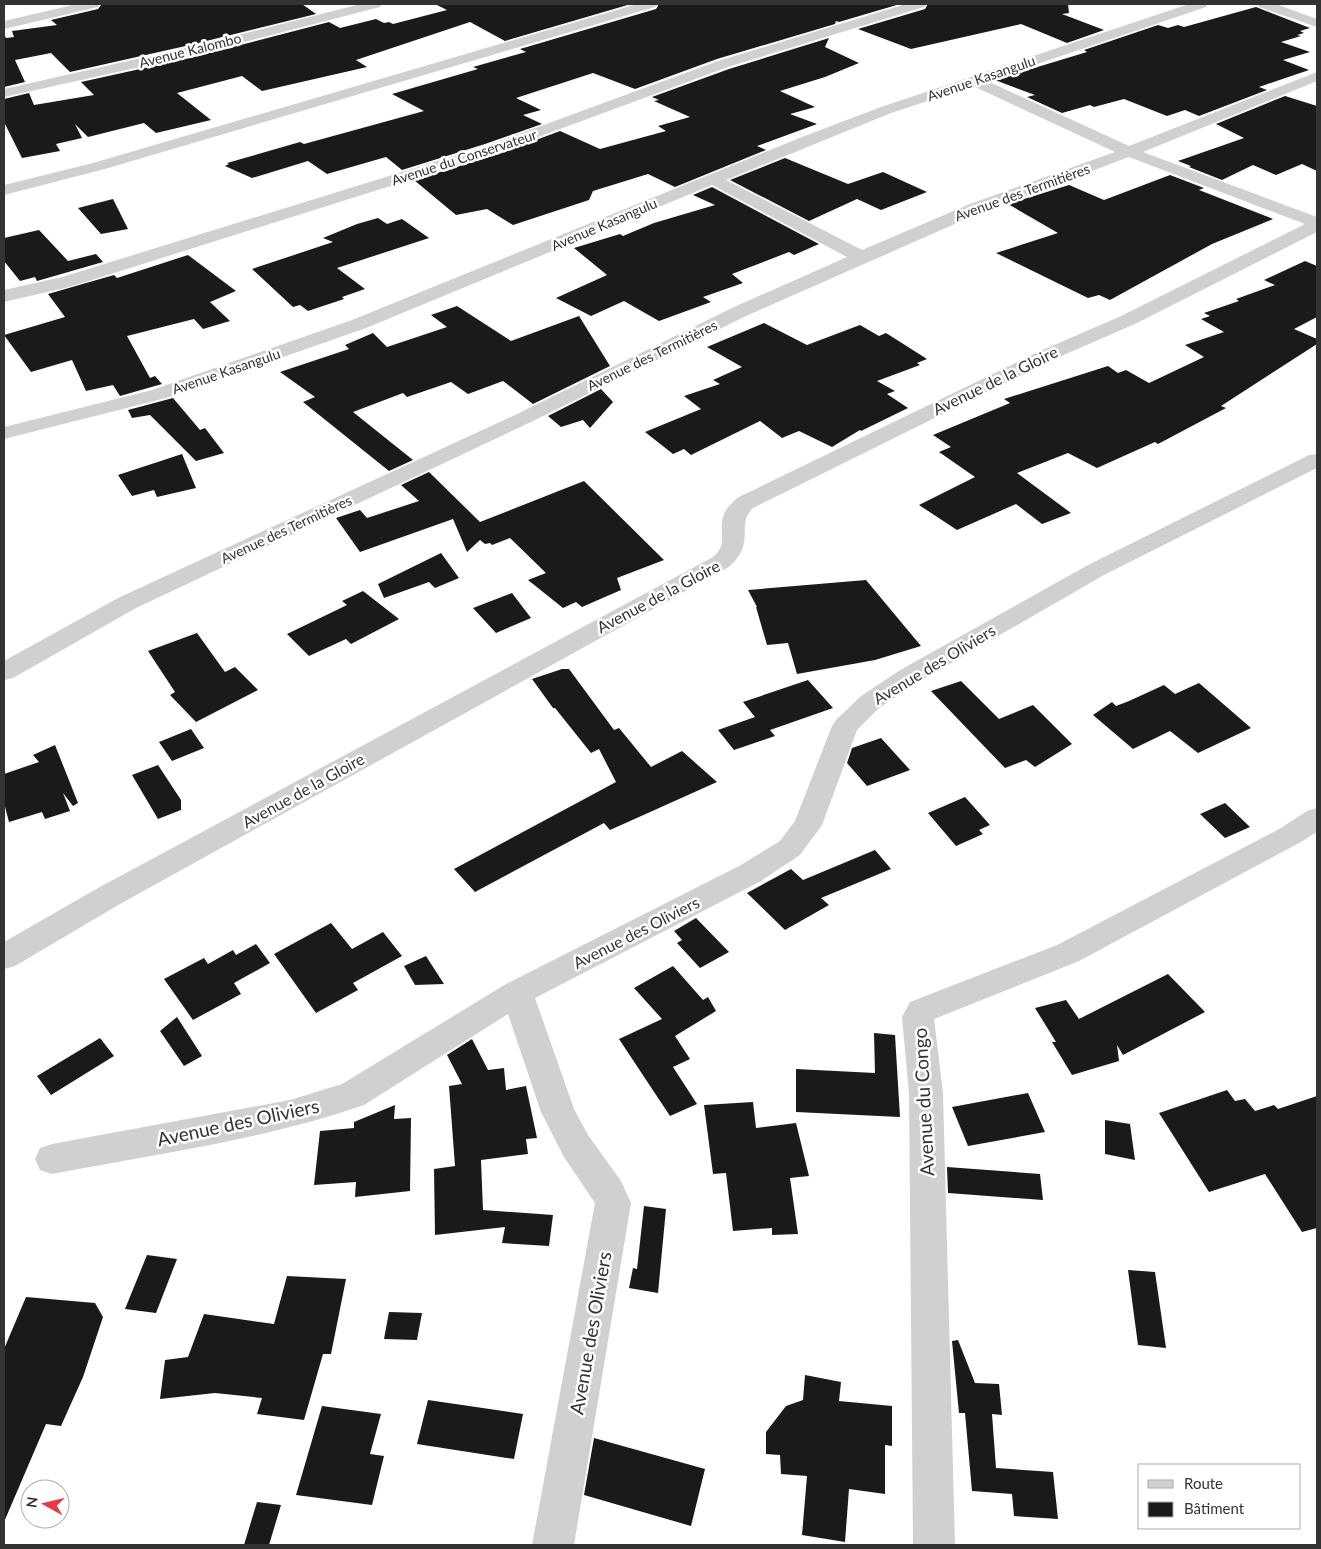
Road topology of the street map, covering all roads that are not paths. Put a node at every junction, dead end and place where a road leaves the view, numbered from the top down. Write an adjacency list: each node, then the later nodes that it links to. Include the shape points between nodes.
1 (93, 4): 8 (street)
2 (375, 4): 11 (street, Avenue Kalombo, via 211,46)
3 (650, 4): 14 (street, via 99,166)
4 (919, 4): 17 (street, Avenue du Conservateur, via 723,64 492,148 76,279)
5 (1201, 4): 10 (street, Avenue Kasangulu)
6 (1264, 4): 7 (street)
7 (1317, 23)
8 (4, 25)
9 (1317, 76): 12 (street, Avenue des Termitières)
10 (975, 81): 12 (street); 13 (street, Avenue Kasangulu, via 886,110)
11 (4, 93)
12 (1129, 152): 15 (street); 16 (street, Avenue des Termitières, via 976,208)
13 (712, 179): 16 (street); 18 (street, Avenue Kasangulu, via 341,330 159,394)
14 (4, 190)
15 (1317, 224): 22 (street, Avenue de la Gloire, via 1128,320 1045,356 745,503 734,515 734,548 722,562 126,886)
16 (861, 257): 20 (street, Avenue des Termitières, via 127,603)
17 (4, 296)
18 (4, 433)
19 (1317, 460): 23 (street, Avenue des Oliviers, via 1096,570 911,675 870,702 846,726 808,825 790,848 751,873)
20 (4, 672)
21 (1317, 818): 26 (street, Avenue du Congo, via 1068,953 921,1011 918,1017 926,1093)
22 (4, 957)
23 (516, 993): 24 (street, Avenue des Oliviers, via 352,1096 290,1114); 25 (street, Avenue des Oliviers, via 558,1112 576,1146 609,1192 612,1203)
24 (52, 1159)
25 (553, 1545)
26 (934, 1545)

